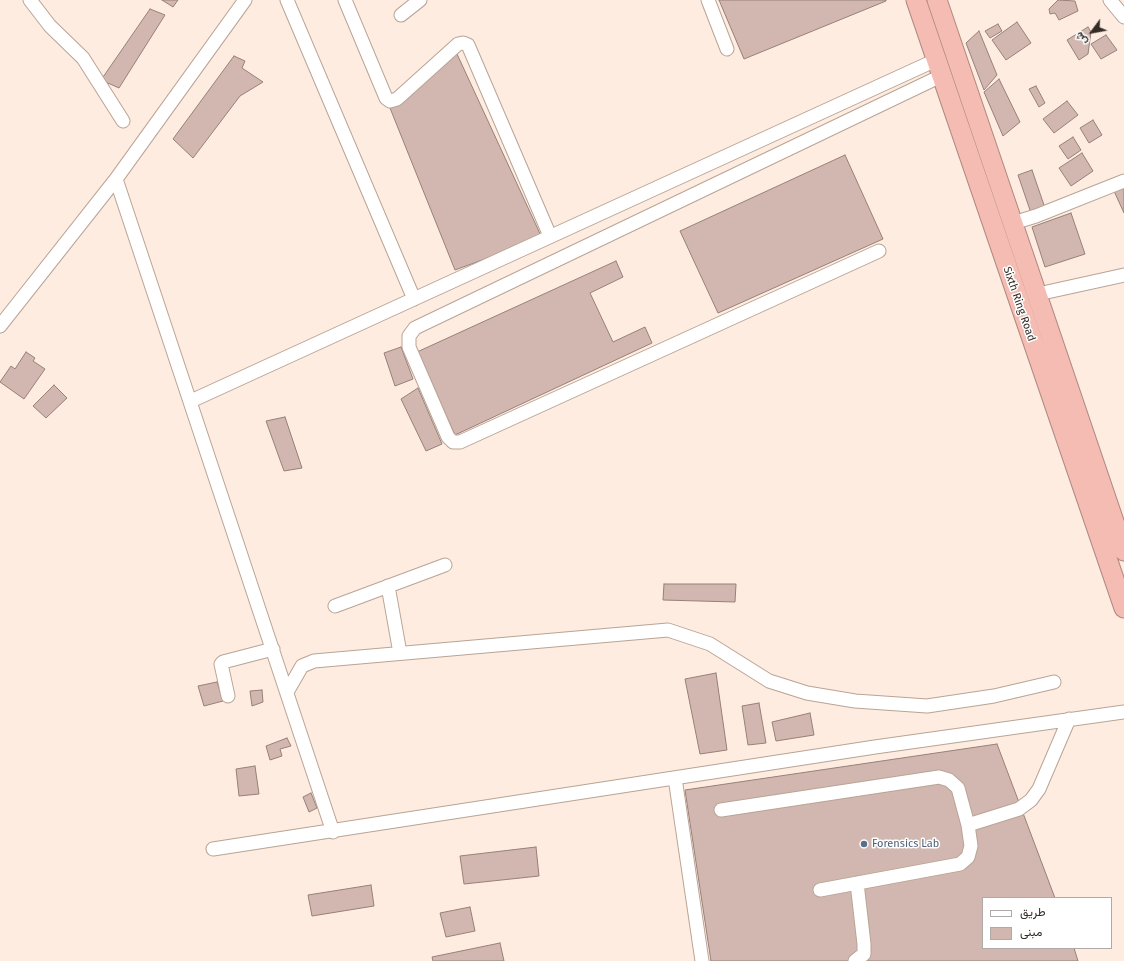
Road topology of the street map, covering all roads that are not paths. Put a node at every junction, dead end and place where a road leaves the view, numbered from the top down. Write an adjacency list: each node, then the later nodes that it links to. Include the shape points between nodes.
1 (30, 0): 14 (street, via 50,26 83,58)
2 (245, 0): 15 (street)
3 (288, 0): 22 (street)
4 (345, 0): 18 (street, via 385,96 390,101 397,99 458,44 468,45)
5 (420, 0): 10 (street)
6 (708, 0): 12 (street)
7 (916, 0): 13 (highway, Sixth Ring Road)
8 (937, 0): 17 (highway, Sixth Ring Road)
9 (1110, 0): 11 (street)
10 (401, 15)
11 (1124, 17)
12 (727, 48)
13 (939, 68): 18 (street); 19 (street, via 415,328 409,336 409,347 448,437 453,442 460,442); 30 (highway, Sixth Ring Road)
14 (123, 121)
15 (116, 179): 23 (street); 24 (street)
16 (1124, 181): 17 (street)
17 (1013, 223): 21 (highway, Sixth Ring Road)
18 (550, 236): 22 (street)
19 (880, 251)
20 (1124, 275): 21 (street)
21 (1038, 294): 25 (highway, Sixth Ring Road)
22 (414, 299): 24 (street)
23 (0, 326)
24 (191, 401): 31 (street)
25 (1120, 522): 26 (highway, Sixth Ring Road)
26 (1124, 550)
27 (445, 566): 28 (street)
28 (388, 586): 29 (street); 32 (street)
29 (335, 606)
30 (1124, 608)
31 (273, 649): 34 (street); 35 (street, via 221,664)
32 (400, 653): 33 (street, via 668,630 710,644 769,681 807,693 855,701 898,706 942,705); 34 (street, via 308,662 302,666)
33 (1054, 682)
34 (287, 692): 41 (street)
35 (228, 696)
36 (1124, 712): 37 (street)
37 (1069, 719): 38 (street); 40 (street, via 1039,789 1031,800 1019,809)
38 (675, 778): 41 (street); 45 (street)
39 (721, 810): 40 (street, via 939,777 949,780 958,788)
40 (968, 825): 43 (street, via 971,846 968,857 960,864)
41 (333, 832): 42 (street)
42 (213, 849)
43 (857, 883): 44 (street); 46 (street, via 864,954)
44 (820, 890)
45 (702, 961)
46 (855, 961)

